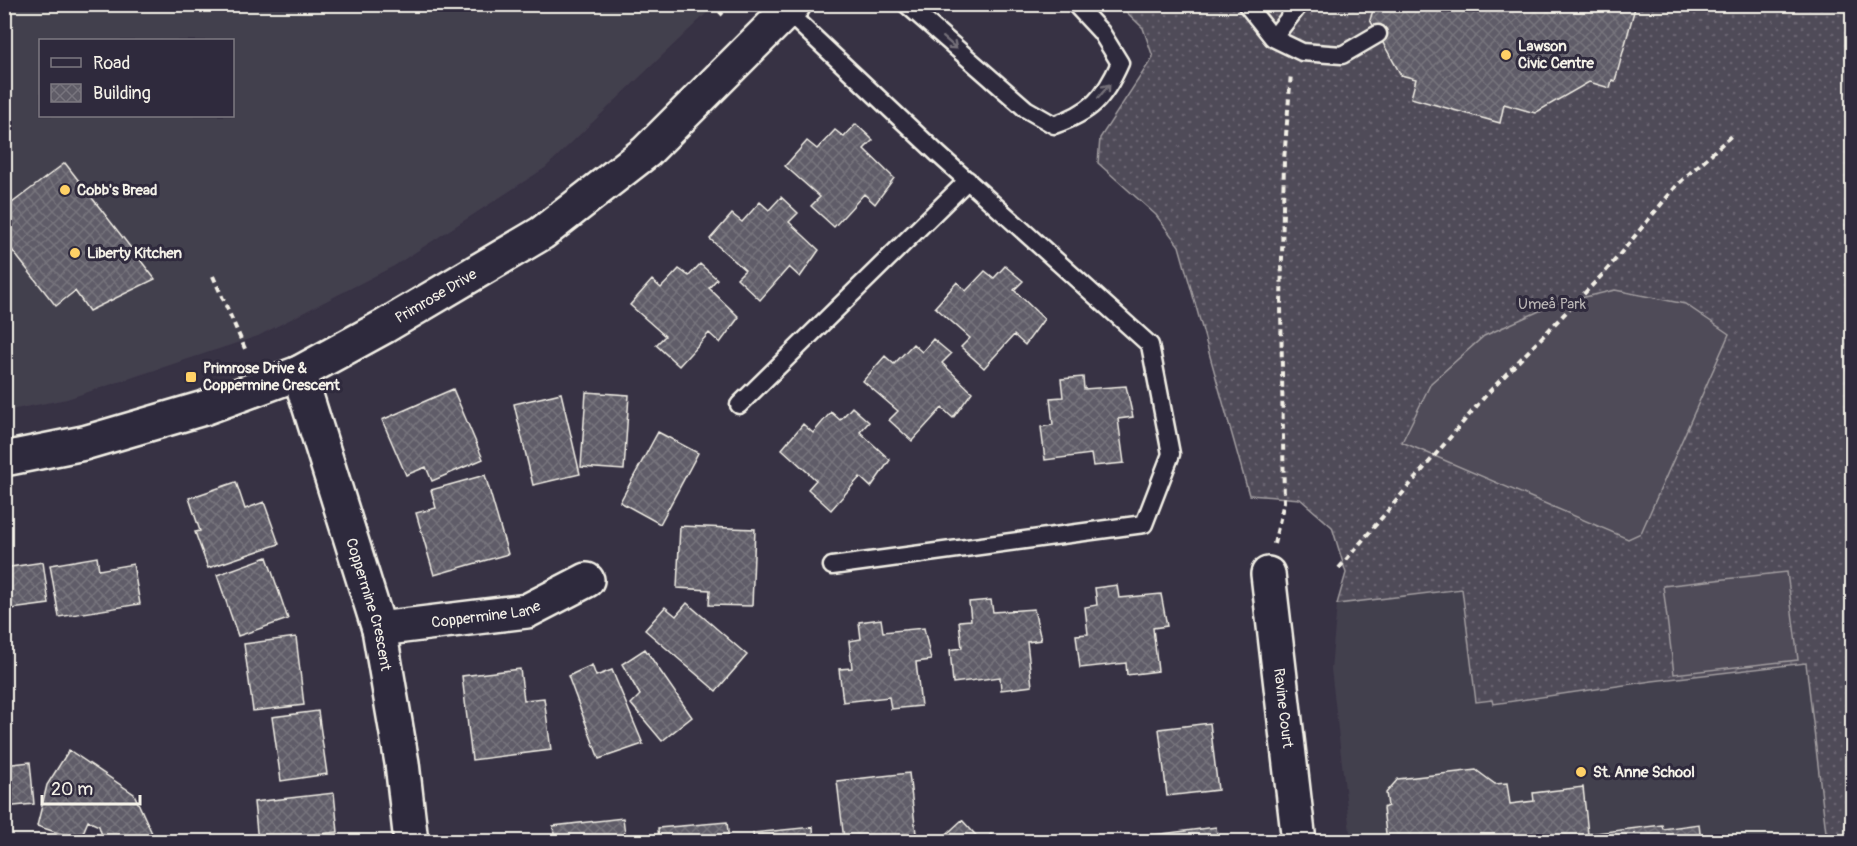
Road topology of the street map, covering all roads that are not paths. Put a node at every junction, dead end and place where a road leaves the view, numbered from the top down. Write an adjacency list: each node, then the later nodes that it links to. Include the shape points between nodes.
1 (906, 4): 2 (lane, one-way to 2, via 1026,109 1054,125 1080,116 1108,89 1120,63 1101,32)
2 (1074, 4)
3 (1246, 4): 7 (lane)
4 (1300, 4): 7 (lane)
5 (790, 8): 8 (lane); 9 (street, Primrose Drive, via 646,152 542,233)
6 (1378, 34): 7 (lane, via 1342,55 1302,52)
7 (1273, 38)
8 (968, 180): 10 (lane); 12 (lane, via 1149,345 1171,454 1144,524)
9 (299, 373): 11 (street, Primrose Drive, via 193,411 84,442); 15 (street, Coppermine Crescent)
10 (739, 405)
11 (4, 459)
12 (832, 566)
13 (1268, 574): 17 (street, Ravine Court)
14 (587, 580): 15 (street, Coppermine Lane, via 527,611)
15 (379, 629): 16 (street, Coppermine Crescent)
16 (411, 842)
17 (1299, 842)

